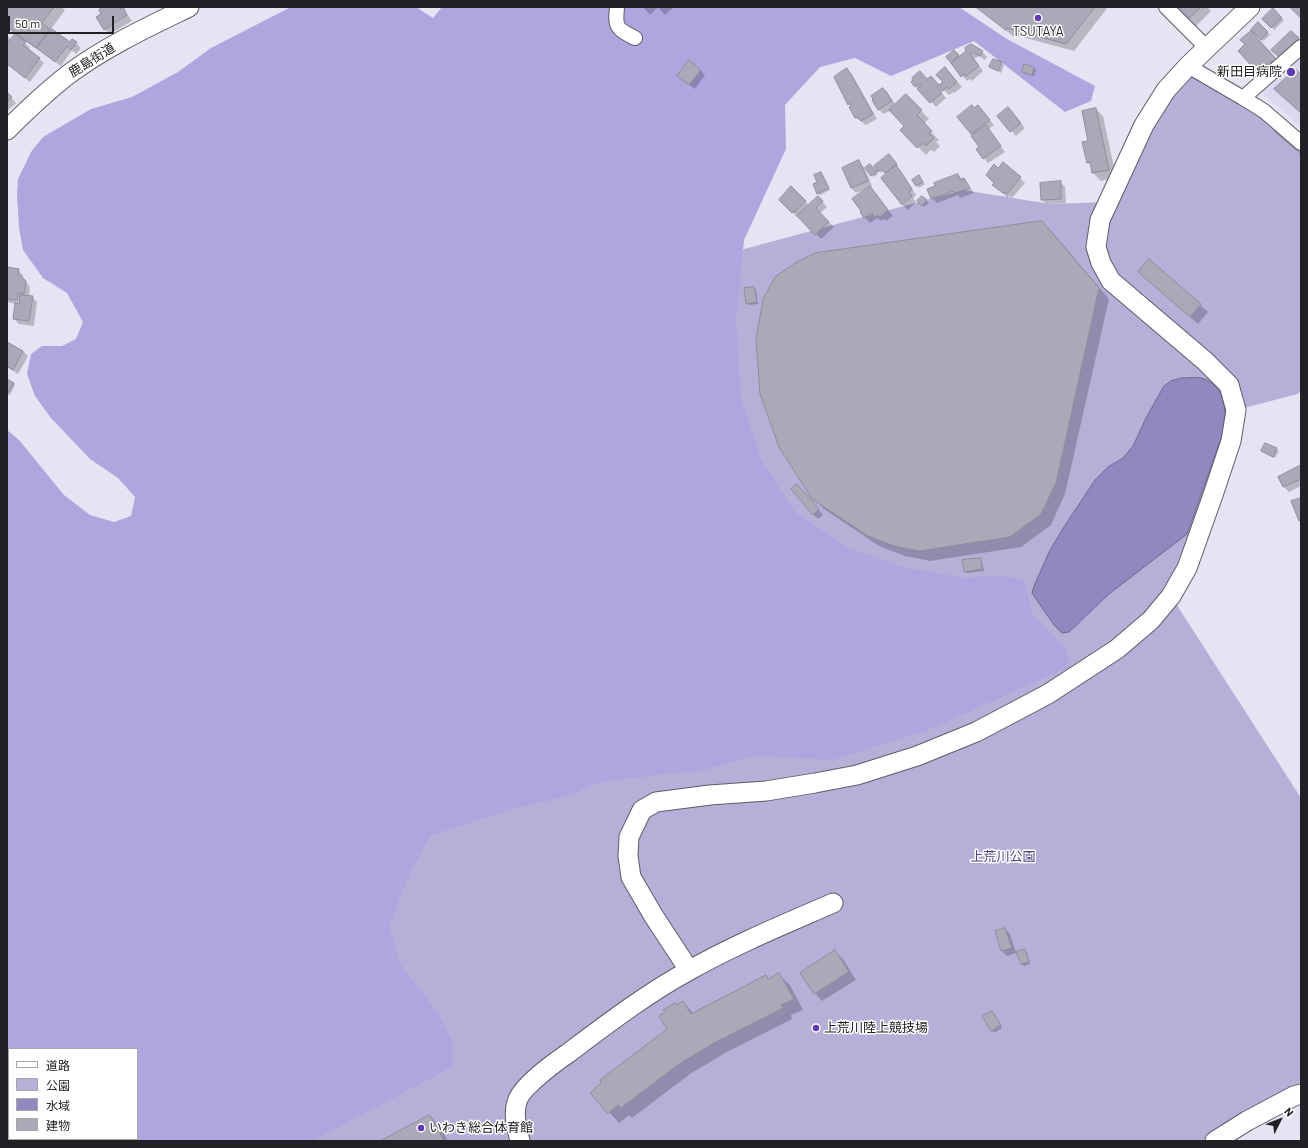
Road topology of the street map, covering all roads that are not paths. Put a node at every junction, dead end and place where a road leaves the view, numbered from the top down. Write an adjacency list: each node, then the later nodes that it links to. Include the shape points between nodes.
1 (189, 7): 10 (street, 鹿島街道, via 101,53 69,74)
2 (616, 7): 5 (street, via 616,26)
3 (1166, 7): 7 (street)
4 (1250, 7): 7 (street)
5 (635, 38)
6 (1301, 47): 9 (street)
7 (1206, 48): 8 (street)
8 (1188, 66): 9 (street); 13 (street, via 1166,90 1144,125 1100,220 1096,247 1111,281 1229,385 1236,410 1231,442 1187,568 1171,596 1151,620 1117,649 1048,694 976,732 917,756 857,775 766,791 661,801 642,810 629,837 631,877)
9 (1243, 98): 11 (street, via 1264,111)
10 (7, 130)
11 (1301, 143)
12 (833, 903): 13 (street)
13 (689, 970): 15 (street, via 624,1011 527,1086 517,1101 516,1122)
14 (1301, 1094): 16 (street, via 1247,1121)
15 (520, 1141)
16 (1215, 1141)

